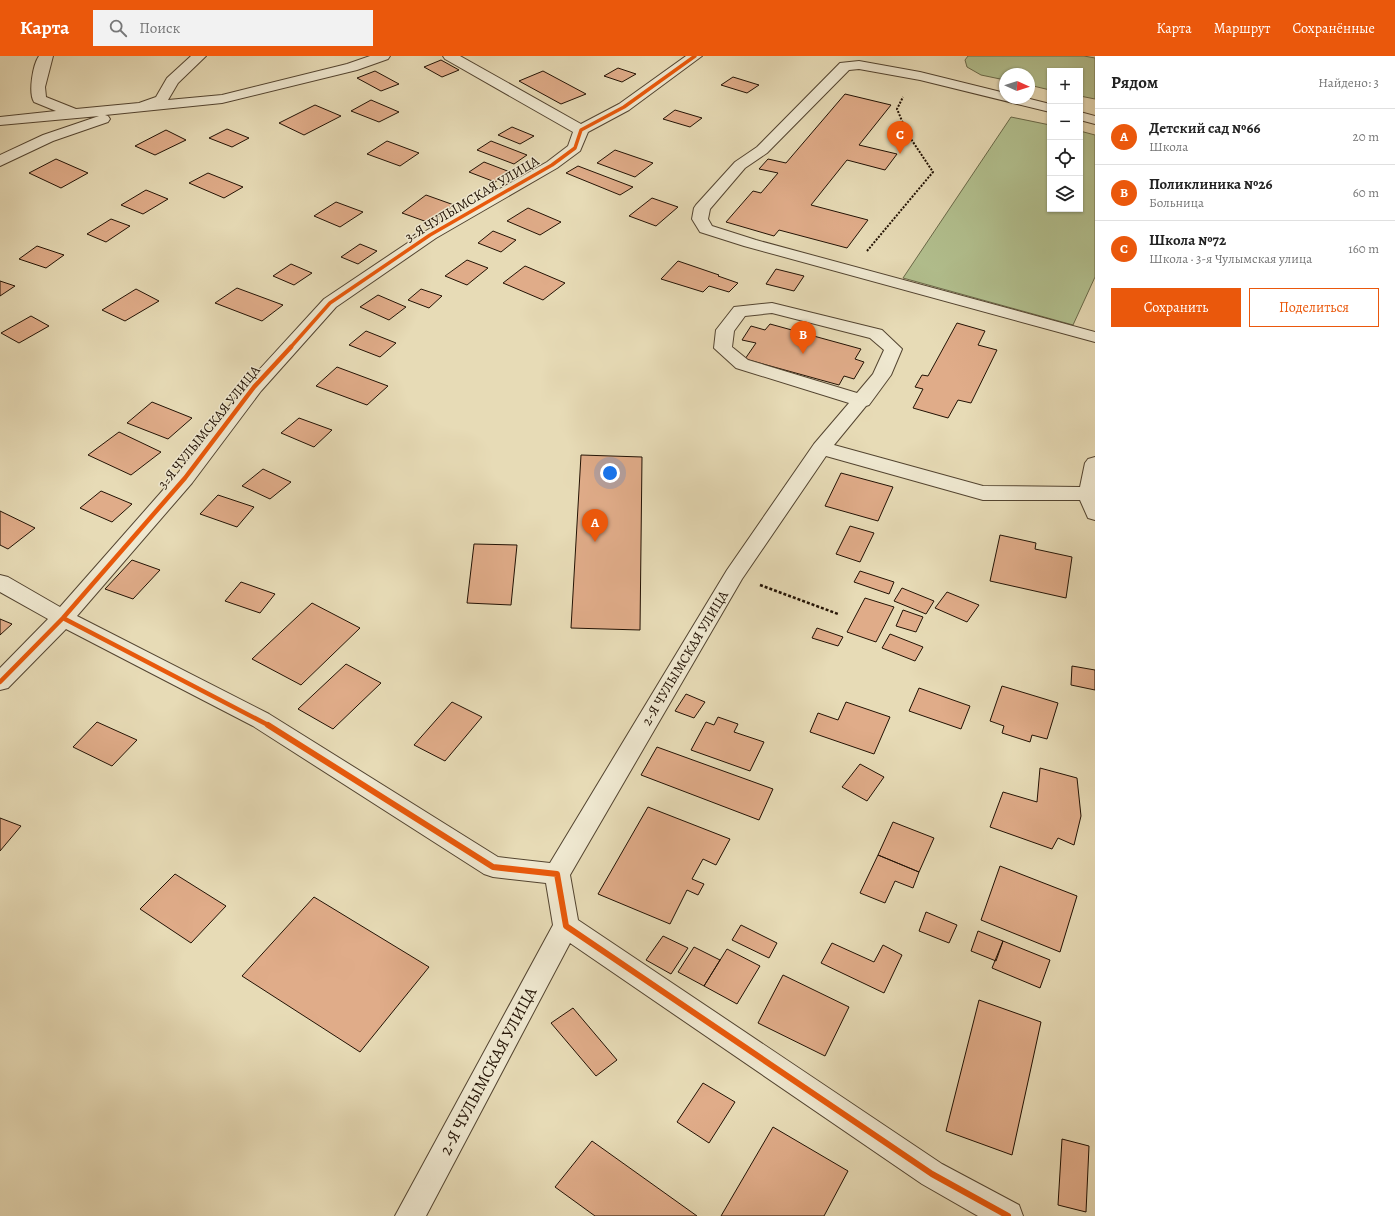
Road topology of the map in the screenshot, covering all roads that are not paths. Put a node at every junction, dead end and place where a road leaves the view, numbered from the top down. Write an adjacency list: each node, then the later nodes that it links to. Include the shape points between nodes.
1 (46, 56): 10 (street, via 38,87 40,99)
2 (199, 56): 9 (street, via 172,81 161,100)
3 (383, 56): 9 (street, via 352,67 222,99)
4 (450, 56): 14 (street)
5 (695, 56): 14 (street, via 624,106)
6 (999, 96): 16 (street, via 920,76 859,65 845,66 762,150 740,165 702,208 700,219 706,229)
7 (1032, 104): 8 (street)
8 (1047, 107)
9 (137, 108): 10 (street); 15 (street, via 48,138)
10 (76, 114): 13 (street)
11 (1083, 117): 12 (street)
12 (1095, 120)
13 (0, 121)
14 (581, 130): 23 (street, 3-Я ЧУЛЫМСКАЯ УЛИЦА, via 575,148 552,165 430,235 330,303 254,387 185,478)
15 (0, 161)
16 (1095, 337)
17 (862, 401): 17 (street, 2-Я ЧУЛЫМСКАЯ УЛИЦА, via 882,375 893,349 876,334 772,308 740,312 726,330 723,348 742,364); 18 (street, 2-Я ЧУЛЫМСКАЯ УЛИЦА)
18 (821, 448): 20 (street, via 983,492); 25 (street, 2-Я ЧУЛЫМСКАЯ УЛИЦА, via 734,575)
19 (1095, 463): 20 (street)
20 (1088, 494): 21 (street)
21 (1095, 513)
22 (0, 582): 23 (street)
23 (62, 618): 24 (street, 3-Я ЧУЛЫМСКАЯ УЛИЦА); 25 (street, via 261,720 493,867)
24 (0, 682)
25 (558, 874): 26 (street)
26 (566, 926): 27 (street, 2-Я ЧУЛЫМСКАЯ УЛИЦА); 28 (street, via 932,1174)
27 (410, 1216)
28 (1008, 1216)

